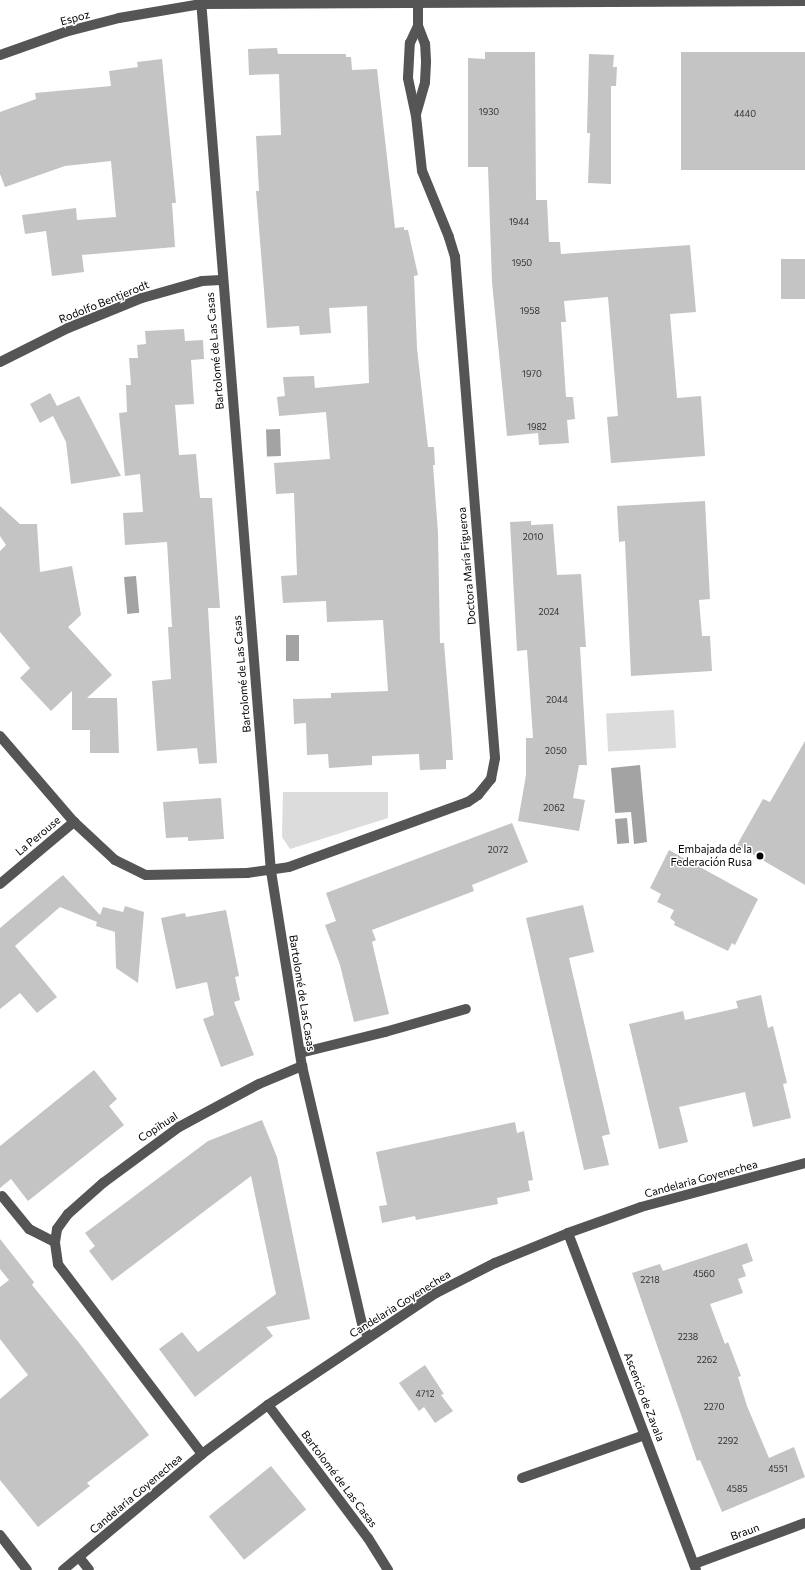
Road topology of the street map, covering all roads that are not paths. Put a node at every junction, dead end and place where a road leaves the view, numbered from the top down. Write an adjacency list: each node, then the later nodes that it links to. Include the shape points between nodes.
1 (805, 1): 3 (street, Espoz)
2 (201, 2): 3 (street, Espoz); 5 (street, Espoz, via 119,18 65,32); 7 (street, Bartolomé de Las Casas)
3 (418, 3): 4 (street, Doctora María Figueroa)
4 (418, 26): 6 (street, Doctora María Figueroa, via 426,61 425,82); 6 (street, Doctora María Figueroa, via 410,43 407,62)
5 (0, 55)
6 (416, 116): 11 (street, Doctora María Figueroa, via 422,170 449,237 454,257 494,768 485,788 468,802 289,867)
7 (221, 280): 8 (street, Rodolfo Bentjerodt, via 178,287 142,298 68,328); 11 (street, Bartolomé de Las Casas)
8 (0, 362)
9 (0, 736): 10 (street, Doctora María Figueroa)
10 (74, 822): 11 (street, Doctora María Figueroa, via 115,860 146,875); 12 (street, La Perouse)
11 (271, 871): 14 (street, Bartolomé de Las Casas)
12 (0, 884)
13 (466, 1009): 14 (street)
14 (300, 1053): 15 (street, Bartolomé de Las Casas)
15 (302, 1066): 19 (street, Copihual, via 218,1104 140,1154 68,1214 57,1229); 20 (street, Bartolomé de Las Casas, via 362,1323)
16 (805, 1163): 18 (street, Candelaria Goyenechea, via 641,1207)
17 (2, 1196): 19 (street, via 29,1229)
18 (568, 1233): 20 (street, Candelaria Goyenechea, via 494,1263 442,1290); 22 (street, Ascencio de Zavala)
19 (55, 1242): 23 (street, Copihual, via 58,1264)
20 (368, 1337): 21 (street, Candelaria Goyenechea)
21 (268, 1405): 23 (street, Candelaria Goyenechea); 32 (street, Bartolomé de Las Casas, via 368,1538)
22 (645, 1435): 24 (street); 28 (street, Ascencio de Zavala)
23 (202, 1454): 27 (street, Candelaria Goyenechea)
24 (522, 1478)
25 (805, 1523): 28 (street, Braun)
26 (0, 1535): 29 (street)
27 (79, 1557): 30 (street, Candelaria Goyenechea); 31 (street)
28 (695, 1567)
29 (27, 1570)
30 (63, 1570)
31 (90, 1570)
32 (388, 1570)

